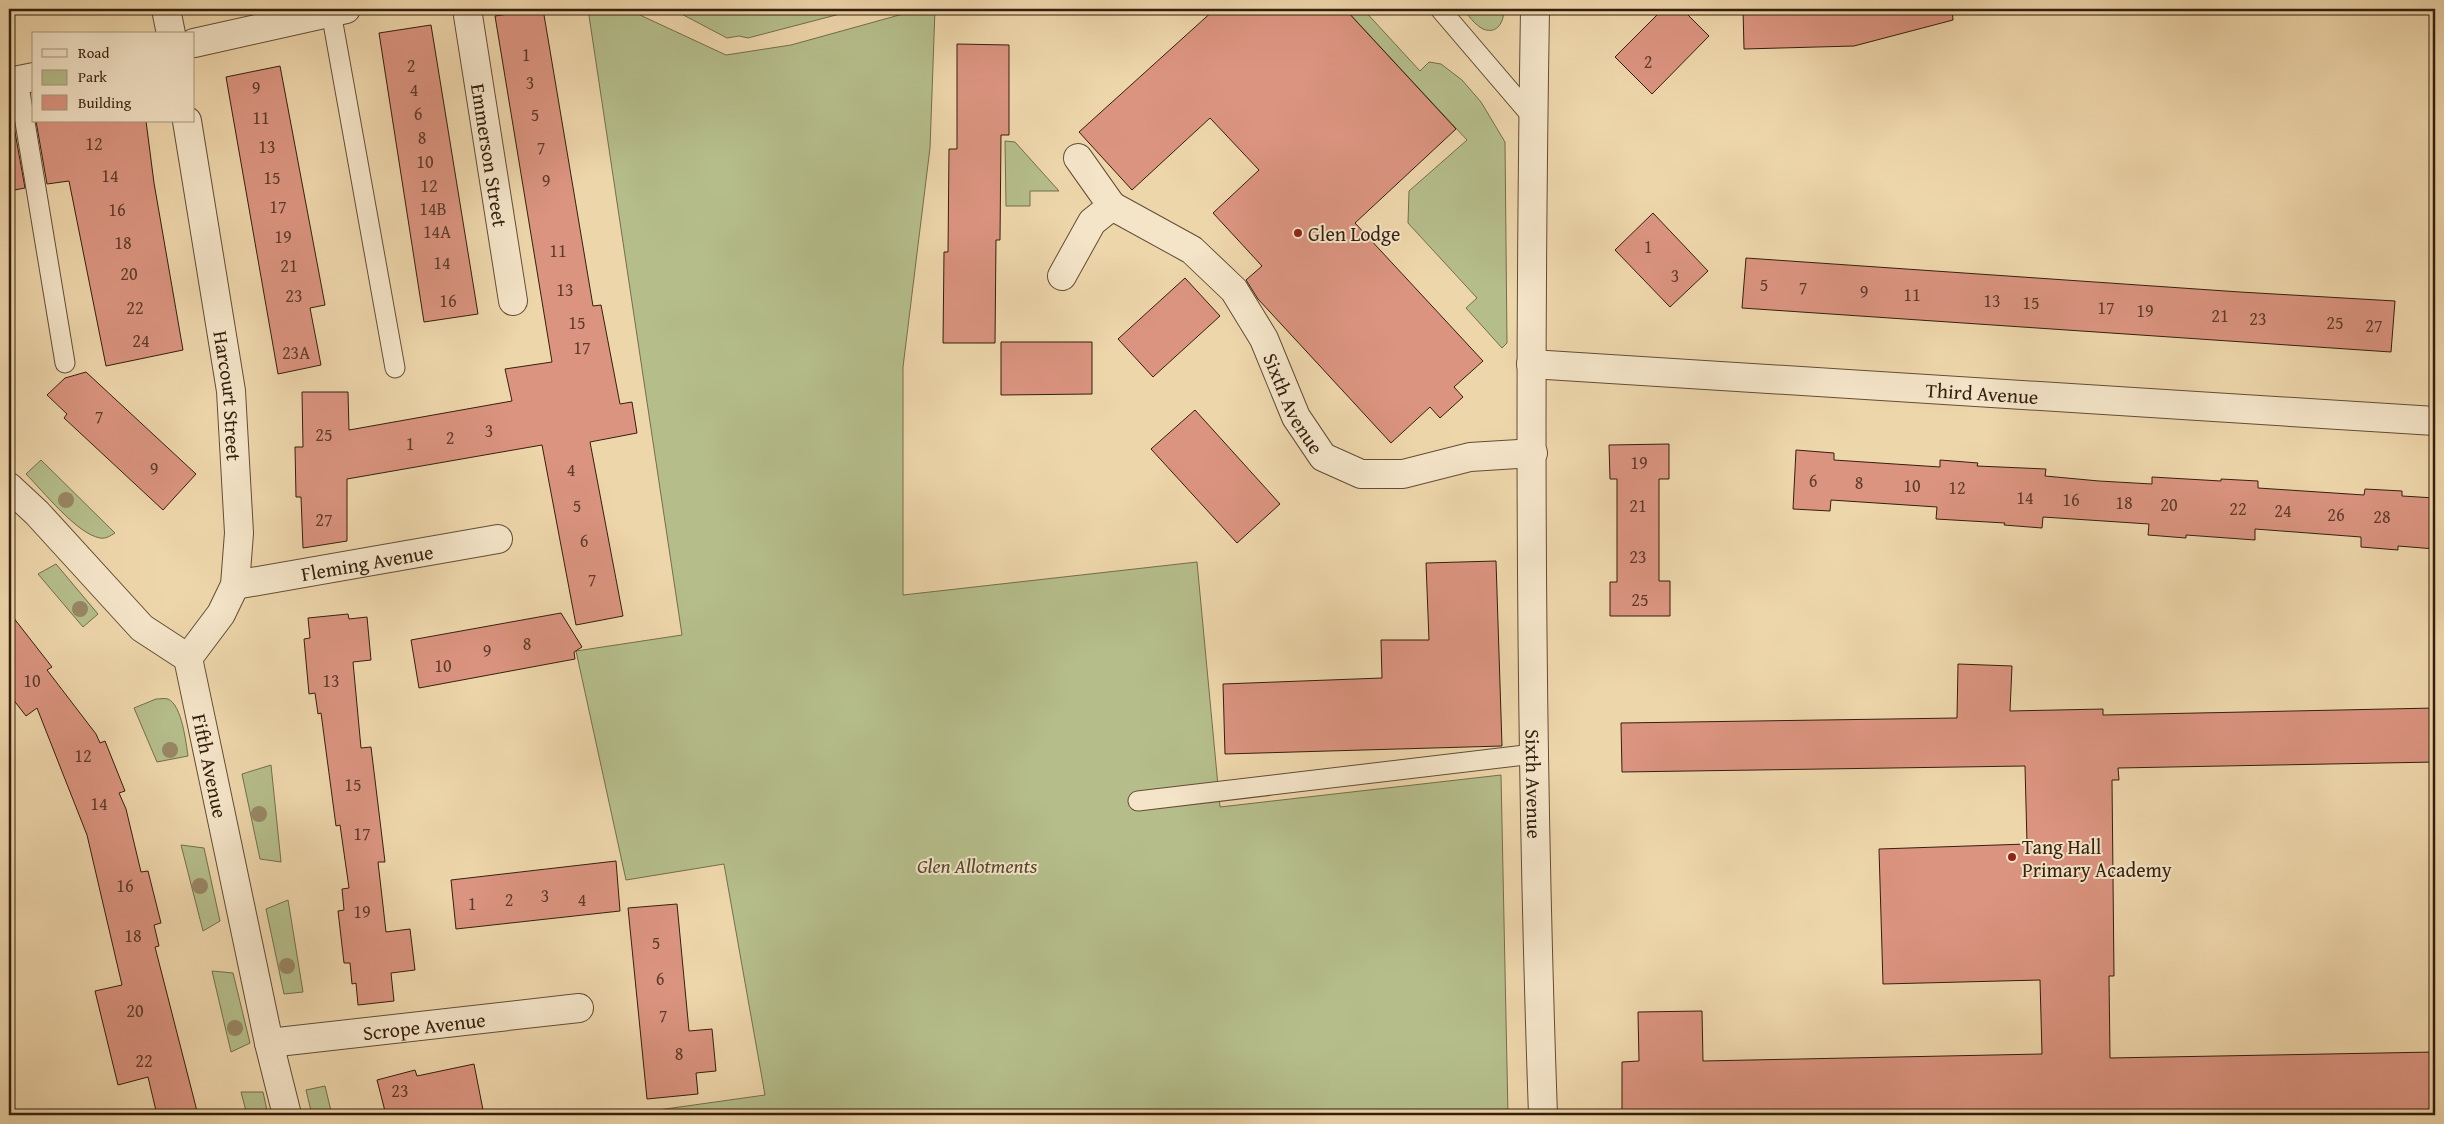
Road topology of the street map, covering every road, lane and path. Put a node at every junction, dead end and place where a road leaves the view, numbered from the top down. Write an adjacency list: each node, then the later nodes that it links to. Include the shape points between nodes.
1 (166, 9): 6 (street)
2 (467, 9): 14 (street, Emmerson Street)
3 (1440, 9): 9 (lane)
4 (1536, 9): 9 (street, Sixth Avenue)
5 (339, 10): 7 (street); 17 (lane)
6 (171, 32)
7 (195, 43)
8 (20, 80): 15 (lane)
9 (1534, 119): 16 (street, Sixth Avenue)
10 (186, 122): 22 (street, Harcourt Street, via 231,391 239,533)
11 (1078, 158): 12 (street, Sixth Avenue)
12 (1112, 206): 13 (street, via 1092,222); 19 (street, Sixth Avenue, via 1192,250 1234,290 1264,339 1296,417 1323,458 1361,474 1403,474 1470,457)
13 (1062, 276)
14 (513, 302)
15 (65, 363)
16 (1531, 364): 18 (street, Third Avenue); 19 (street, Sixth Avenue)
17 (395, 368)
18 (2435, 421)
19 (1533, 453): 24 (street, Sixth Avenue)
20 (9, 487): 23 (street, via 142,628)
21 (498, 539): 22 (street, Fleming Avenue)
22 (235, 585): 23 (street, Harcourt Street, via 221,614)
23 (188, 658): 27 (street, Fifth Avenue)
24 (1533, 754): 25 (lane); 29 (street, Sixth Avenue)
25 (1138, 801)
26 (579, 1008): 27 (street, Scrope Avenue)
27 (269, 1042): 28 (street, Fifth Avenue)
28 (287, 1115)
29 (1543, 1115)

